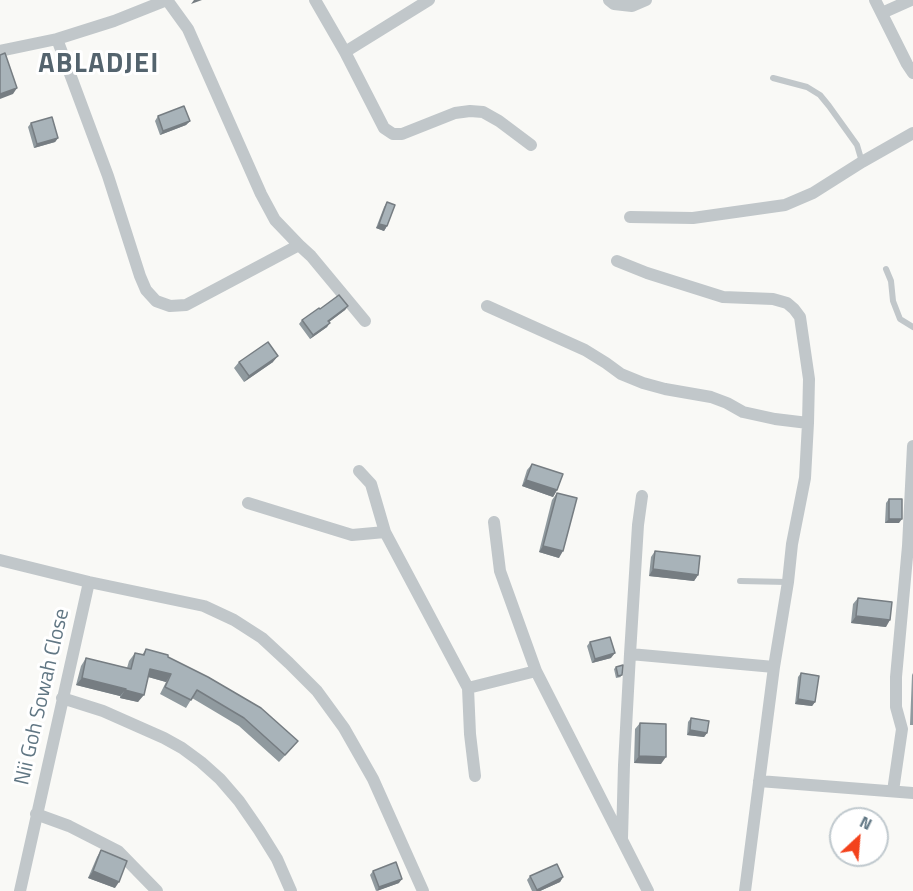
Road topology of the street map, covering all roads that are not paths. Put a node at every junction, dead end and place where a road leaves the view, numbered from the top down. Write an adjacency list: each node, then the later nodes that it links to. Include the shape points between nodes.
1 (167, 0): 9 (street); 18 (street, via 188,29 275,220)
2 (315, 0): 11 (street)
3 (429, 0): 11 (street)
4 (609, 0): 5 (street, via 632,6)
5 (646, 0)
6 (875, 0): 8 (street)
7 (911, 0): 8 (street)
8 (882, 14): 12 (street)
9 (57, 39): 10 (street); 18 (street, via 140,276 156,301 186,305)
10 (0, 51)
11 (345, 52): 15 (street, via 384,128 393,134 455,113 483,112)
12 (913, 73)
13 (773, 78): 16 (lane, via 807,87 820,95 857,145)
14 (913, 133): 16 (street)
15 (531, 145)
16 (862, 162): 17 (street, via 813,193 785,205 693,218)
17 (630, 217)
18 (299, 244): 22 (street)
19 (617, 261): 24 (street, via 723,297 787,303 800,317 809,379)
20 (886, 269): 23 (lane, via 900,319)
21 (487, 306): 24 (street, via 575,345 621,375 665,389 711,397 743,412)
22 (365, 321)
23 (913, 327)
24 (808, 423): 34 (street, via 805,478)
25 (913, 446): 42 (street, via 896,677 896,707 902,729)
26 (359, 471): 30 (street, via 371,484)
27 (642, 496): 35 (street)
28 (248, 503): 30 (street, via 352,535)
29 (494, 522): 37 (street, via 500,571)
30 (385, 532): 38 (street)
31 (0, 560): 33 (street)
32 (740, 581): 34 (lane)
33 (89, 582): 39 (street, Nii Goh Sowah Close); 49 (street, via 204,606 262,638 317,691 344,728 373,779)
34 (788, 582): 36 (street)
35 (630, 654): 36 (street); 45 (street)
36 (774, 667): 41 (street)
37 (536, 670): 38 (street); 45 (street)
38 (468, 688): 40 (street)
39 (62, 698): 44 (street, Nii Goh Sowah Close); 48 (street, via 104,711 164,738 201,762 259,830)
40 (475, 776)
41 (759, 781): 42 (street); 51 (street)
42 (893, 791): 43 (street)
43 (913, 793)
44 (36, 814): 46 (street, Nii Goh Sowah Close); 47 (street, via 118,851)
45 (622, 839): 50 (street)
46 (20, 891)
47 (157, 891)
48 (291, 891)
49 (423, 891)
50 (648, 891)
51 (745, 891)

